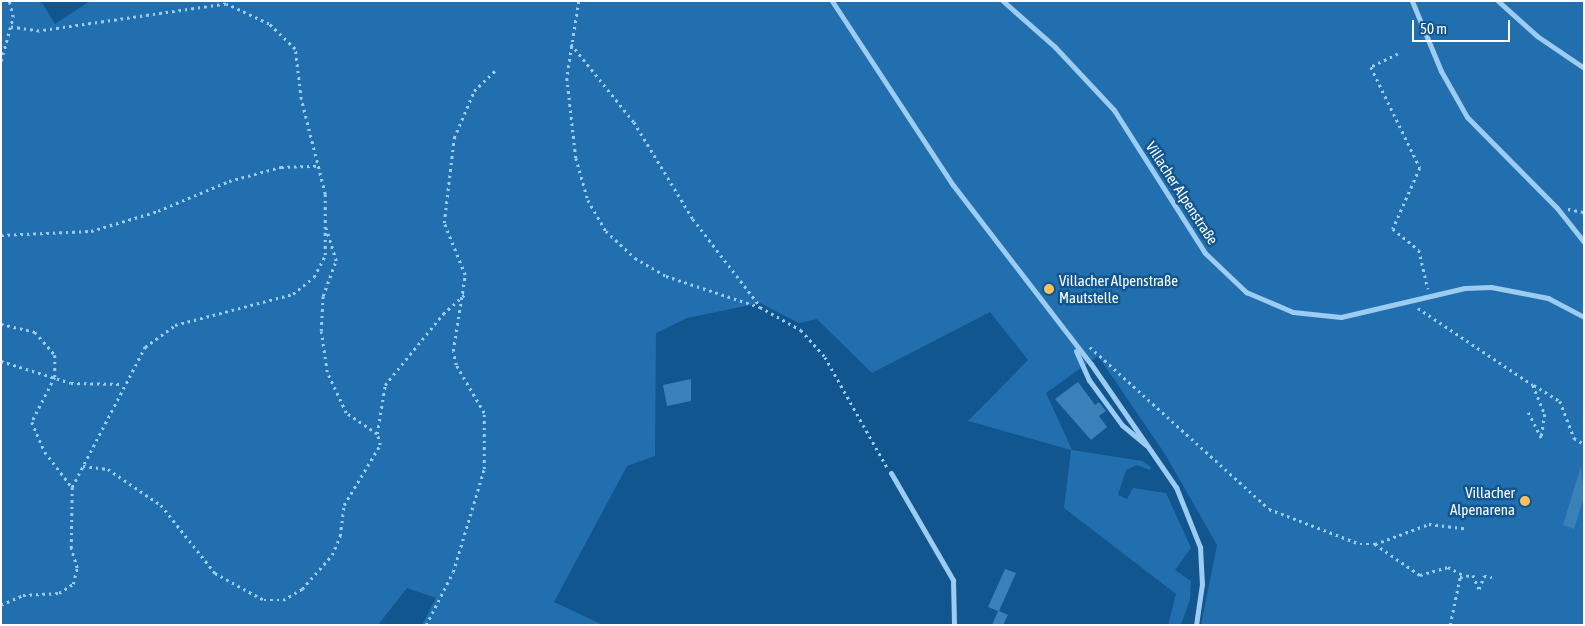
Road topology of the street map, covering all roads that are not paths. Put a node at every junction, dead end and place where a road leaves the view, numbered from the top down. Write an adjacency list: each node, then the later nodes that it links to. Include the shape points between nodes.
1 (832, 1): 8 (street, via 948,178)
2 (1003, 1): 7 (street, Villacher Alpenstraße, via 1055,46 1114,110 1205,253 1246,292 1293,312 1318,317 1365,314 1464,288 1519,290 1548,298)
3 (1412, 1): 6 (street, via 1441,71 1467,117 1557,208)
4 (1498, 1): 5 (street, via 1537,36)
5 (1584, 68)
6 (1584, 242)
7 (1584, 317)
8 (1076, 349): 9 (street); 9 (street, via 1089,380 1122,425)
9 (1147, 446): 12 (street, via 1176,487 1196,532 1202,565)
10 (891, 473): 11 (street, via 953,580)
11 (954, 625)
12 (1196, 625)

